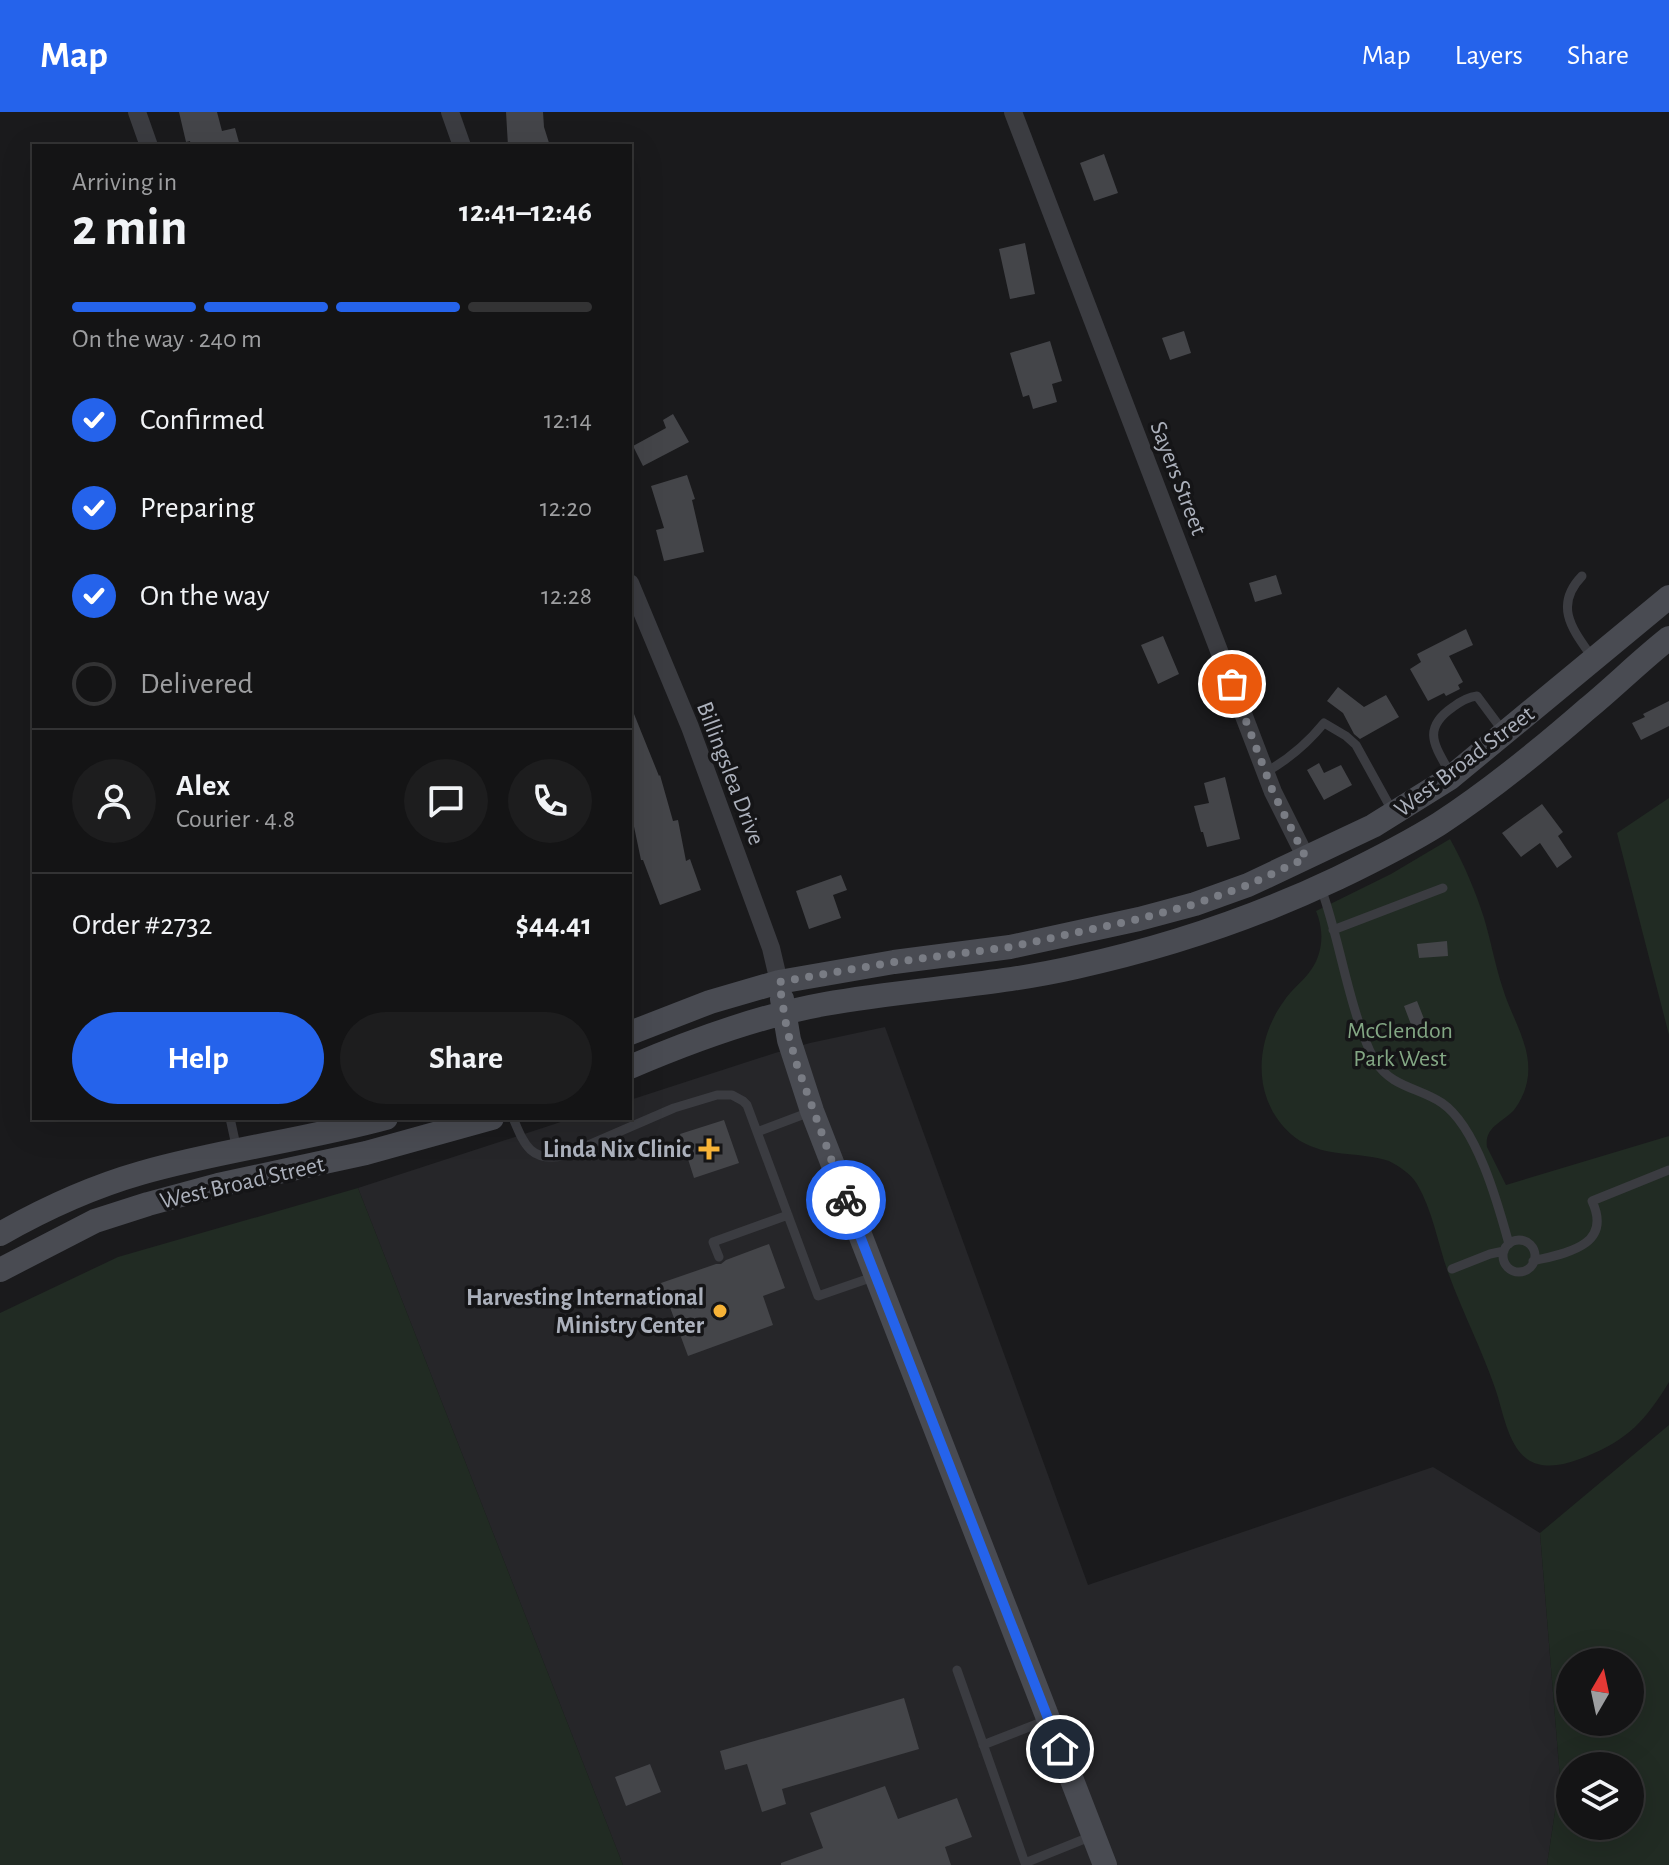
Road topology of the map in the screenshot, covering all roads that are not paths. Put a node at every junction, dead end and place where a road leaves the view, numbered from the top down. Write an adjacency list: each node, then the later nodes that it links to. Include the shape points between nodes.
1 (137, 112): 4 (street)
2 (450, 112): 5 (street)
3 (1013, 112): 12 (street, Sayers Street)
4 (148, 144)
5 (461, 144)
6 (1582, 576): 10 (lane, via 1572,588 1567,612)
7 (632, 588): 19 (street, Billingslea Drive, via 690,727)
8 (1669, 597): 10 (main road, West Broad Street)
9 (1669, 638): 16 (main road, West Broad Street, via 1506,776 1440,823)
10 (1594, 660): 11 (main road, West Broad Street)
11 (1505, 734): 13 (main road, West Broad Street); 13 (lane, via 1477,696 1449,710 1433,735)
12 (1266, 772): 14 (lane, via 1293,756 1324,723 1356,745); 15 (street, Sayers Street)
13 (1452, 776): 14 (main road, West Broad Street)
14 (1394, 814): 15 (main road, West Broad Street)
15 (1306, 858): 16 (main road); 19 (main road, West Broad Street, via 1248,885 1139,919 1010,947)
16 (1320, 886): 18 (lane); 20 (main road, West Broad Street, via 1260,913 1146,951 1010,980)
17 (1443, 888): 18 (lane)
18 (1333, 930): 34 (lane, via 1374,1059 1395,1081 1444,1104 1459,1119 1488,1179)
19 (779, 982): 20 (main road); 21 (main road, West Broad Street)
20 (785, 1013): 22 (main road, West Broad Street, via 711,1034); 23 (main road)
21 (632, 1032)
22 (632, 1066)
23 (812, 1111): 29 (lane); 39 (main road)
24 (230, 1120): 30 (lane)
25 (368, 1120): 28 (main road, West Broad Street)
26 (485, 1120): 37 (main road, West Broad Street, via 181,1194 95,1221)
27 (514, 1120): 29 (lane, via 531,1152 563,1156 674,1108 724,1094 747,1105)
28 (323, 1125): 30 (main road, West Broad Street)
29 (757, 1132): 32 (lane)
30 (237, 1150): 33 (main road, West Broad Street, via 137,1174)
31 (1669, 1170): 36 (lane, via 1592,1201 1598,1218 1593,1238)
32 (788, 1215): 35 (lane, via 713,1242); 39 (lane, via 818,1296)
33 (5, 1231)
34 (1506, 1248): 36 (lane, via 1514,1241 1526,1243 1534,1252); 36 (lane, via 1503,1261 1511,1270 1523,1272); 38 (lane)
35 (719, 1257)
36 (1533, 1261)
37 (10, 1265)
38 (1452, 1269)
39 (875, 1277): 41 (main road)
40 (957, 1670): 42 (lane)
41 (1049, 1720): 42 (lane); 43 (main road)
42 (983, 1745): 43 (lane, via 1025,1863)
43 (1094, 1835): 44 (main road)
44 (1105, 1865)

